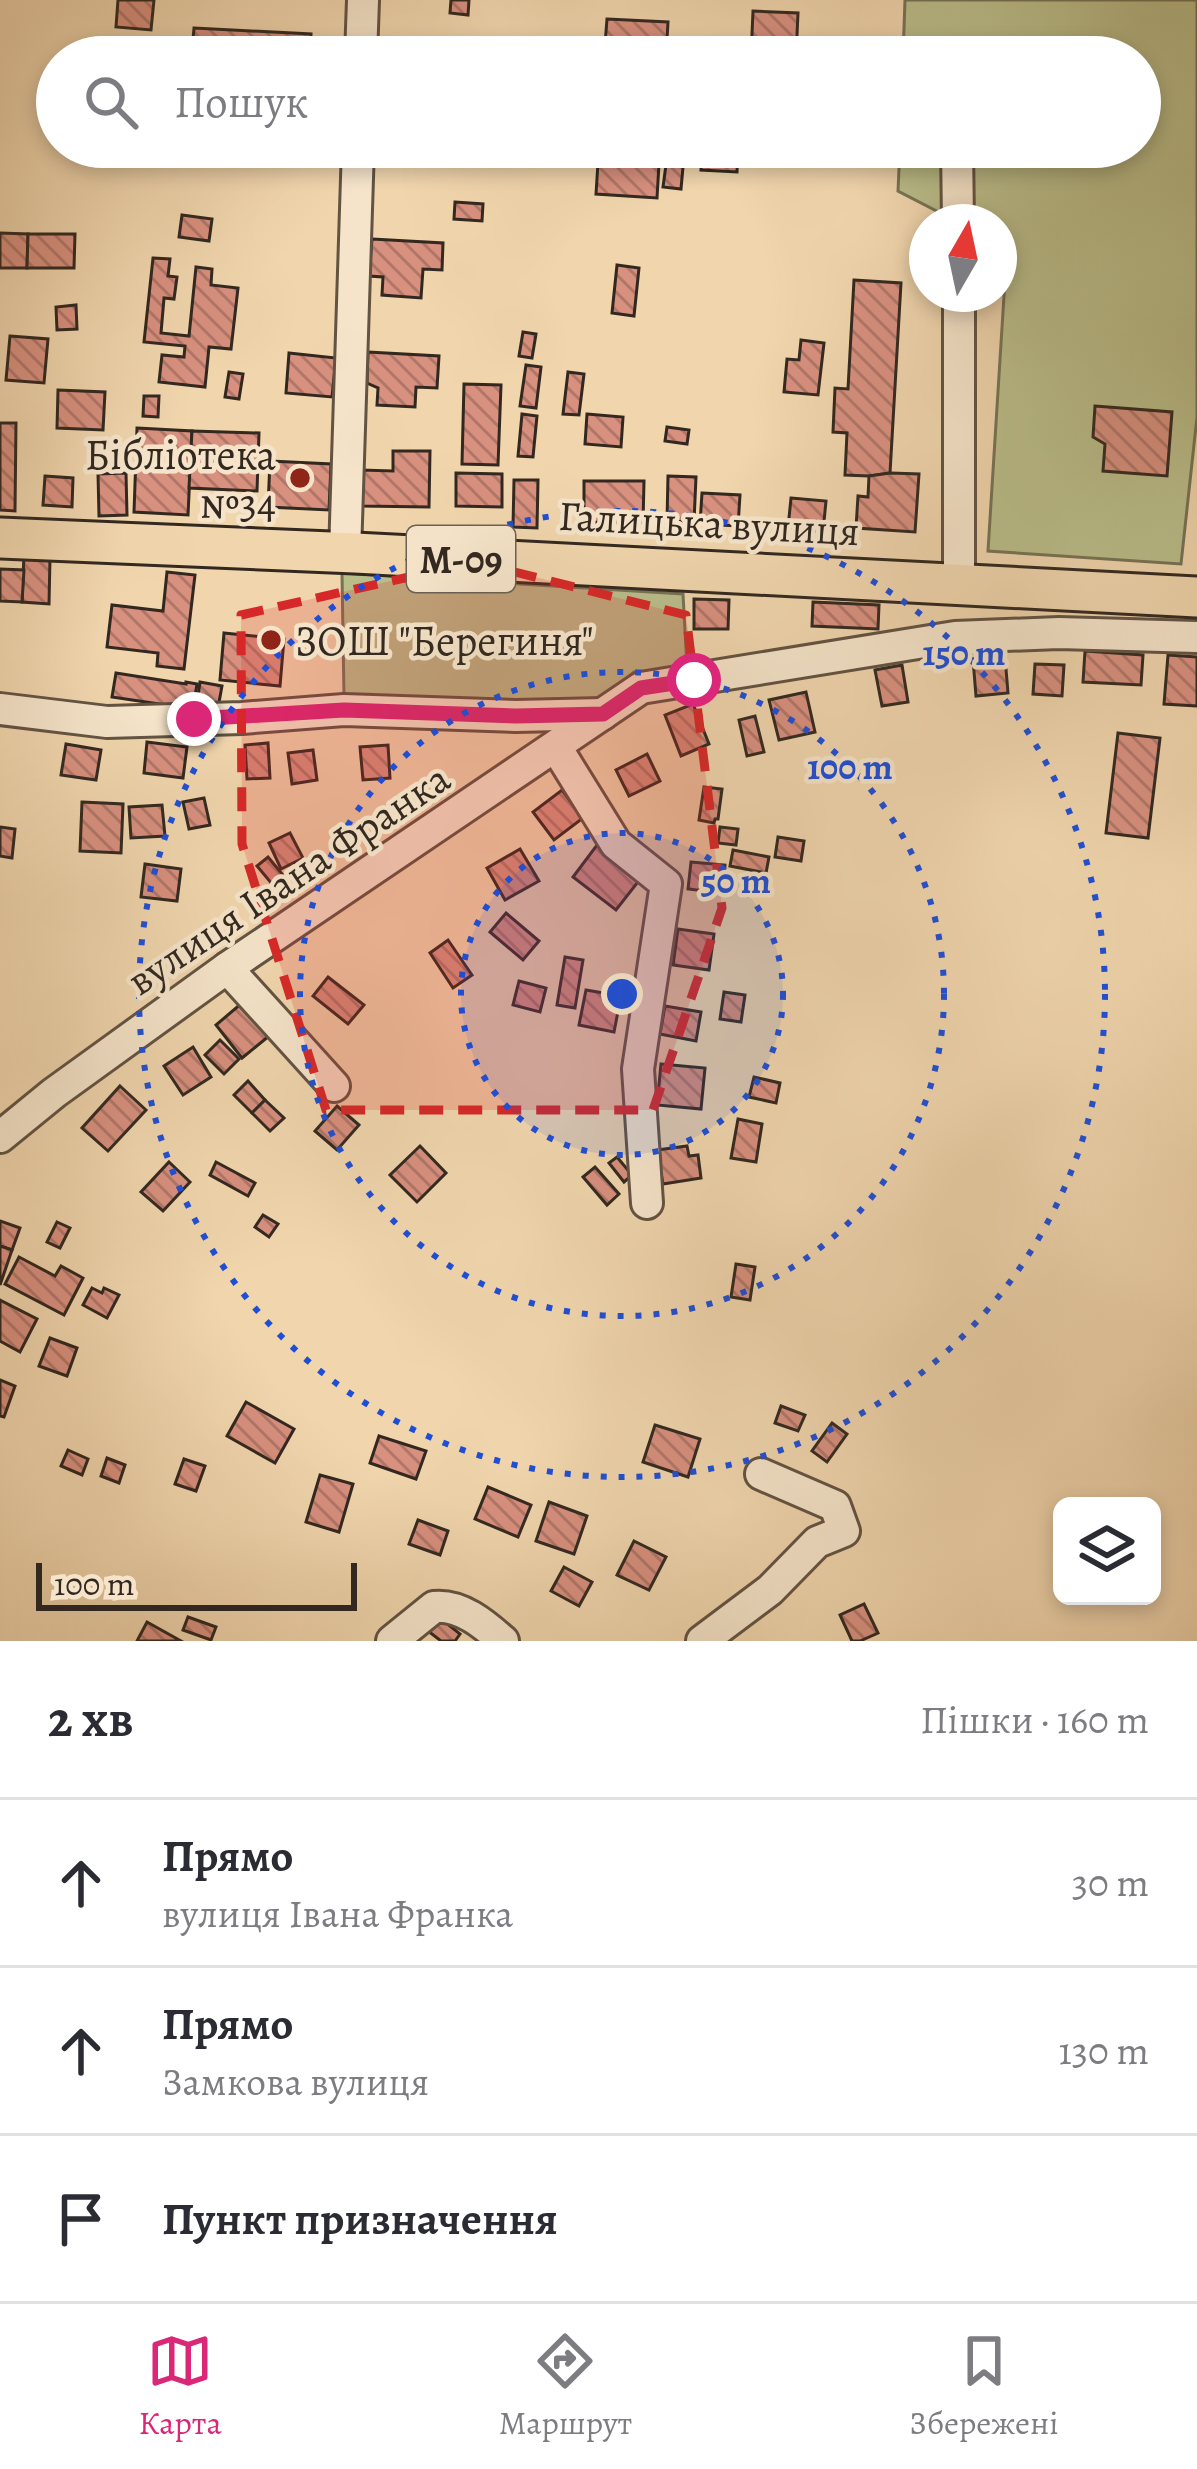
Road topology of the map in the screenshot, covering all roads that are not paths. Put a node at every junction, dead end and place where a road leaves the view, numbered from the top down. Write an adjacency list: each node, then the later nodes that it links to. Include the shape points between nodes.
1 (363, 0): 2 (street)
2 (362, 36)
3 (357, 168): 8 (street)
4 (957, 168): 5 (street)
5 (958, 204)
6 (958, 312): 9 (street)
7 (0, 538): 8 (main road, Галицька вулиця / М-09)
8 (345, 553): 9 (main road, Галицька вулиця / М-09)
9 (958, 584): 10 (main road, Галицька вулиця / М-09)
10 (1197, 598)
11 (1197, 637): 13 (street, вулиця Івана Франка, via 955,638 641,688)
12 (0, 709): 13 (street, via 107,722 344,710)
13 (603, 714): 14 (street, вулиця Івана Франка)
14 (556, 747): 15 (street, вулиця Івана Франка); 18 (street, via 616,844 666,884 638,1069)
15 (226, 968): 16 (street); 17 (street, вулиця Івана Франка)
16 (334, 1087)
17 (0, 1137)
18 (647, 1203)
19 (761, 1474): 22 (street, via 836,1506 844,1532 817,1542)
20 (392, 1641): 21 (street, via 442,1606)
21 (503, 1641)
22 (702, 1641)

